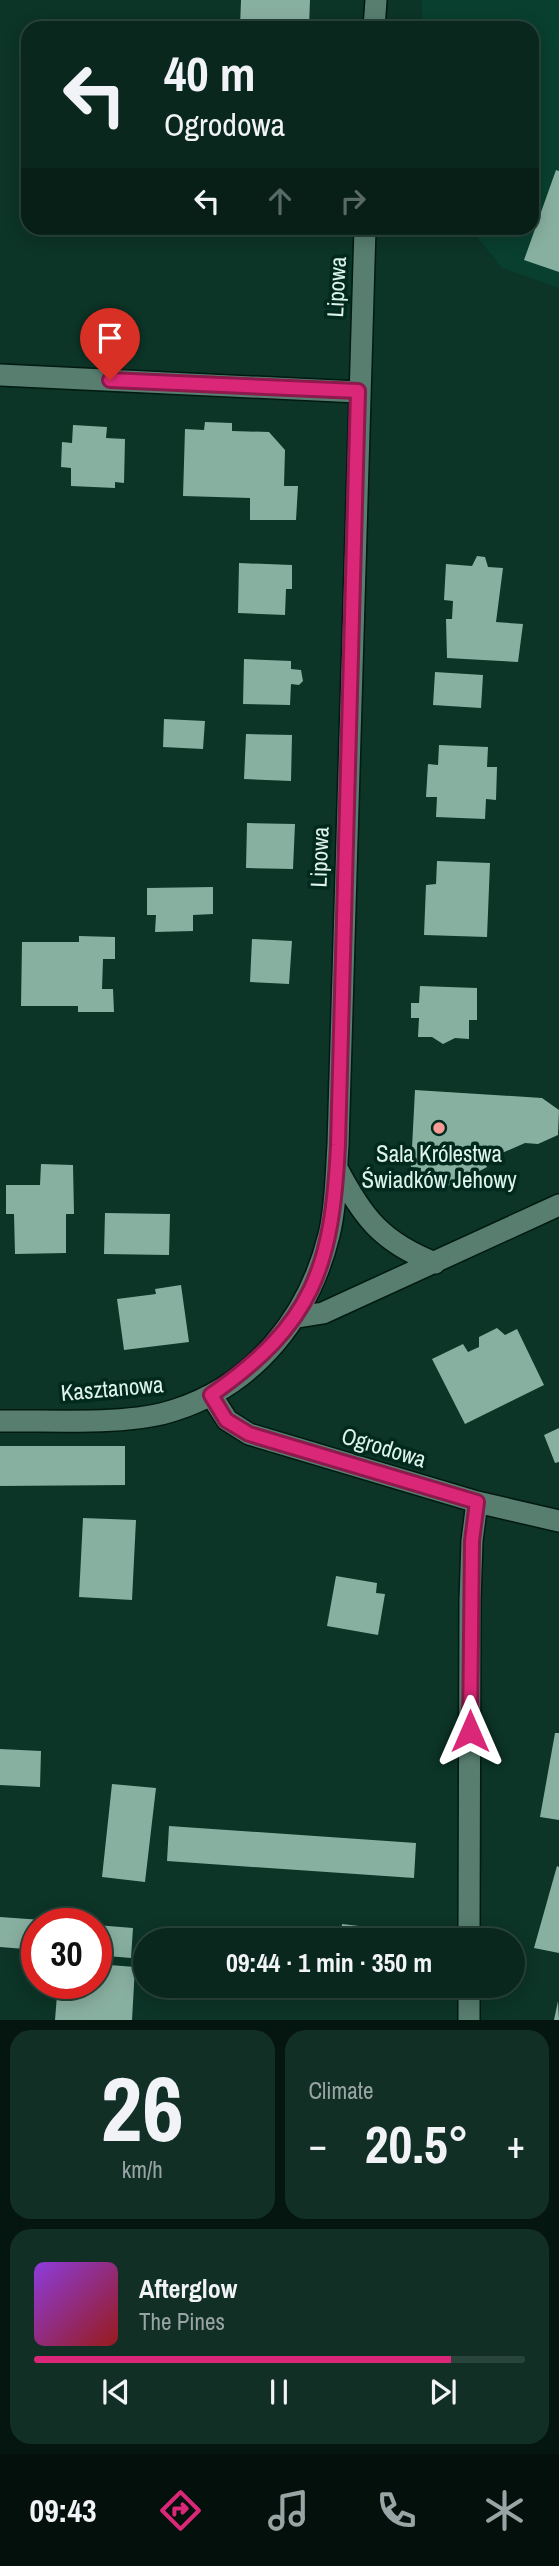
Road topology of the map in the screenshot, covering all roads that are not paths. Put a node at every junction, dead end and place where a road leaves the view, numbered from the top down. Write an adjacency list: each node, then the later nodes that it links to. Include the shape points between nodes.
1 (376, 0): 2 (street)
2 (374, 21)
3 (365, 235): 5 (street, Lipowa)
4 (0, 375): 5 (street)
5 (358, 391): 6 (street, Lipowa)
6 (337, 1168): 8 (street, via 351,1196 383,1237); 9 (street, Lipowa, via 330,1233)
7 (559, 1205): 8 (street)
8 (435, 1263): 9 (street, via 323,1313)
9 (298, 1317): 10 (street, Kasztanowa, via 264,1355)
10 (211, 1395): 11 (street, Kasztanowa, via 173,1411 138,1417); 12 (street, Ogrodowa, via 226,1420 249,1434)
11 (0, 1421)
12 (477, 1502): 13 (street, Ogrodowa); 14 (street, via 471,1576)
13 (559, 1521)
14 (469, 1928)
15 (469, 1998): 16 (street)
16 (469, 2020)

